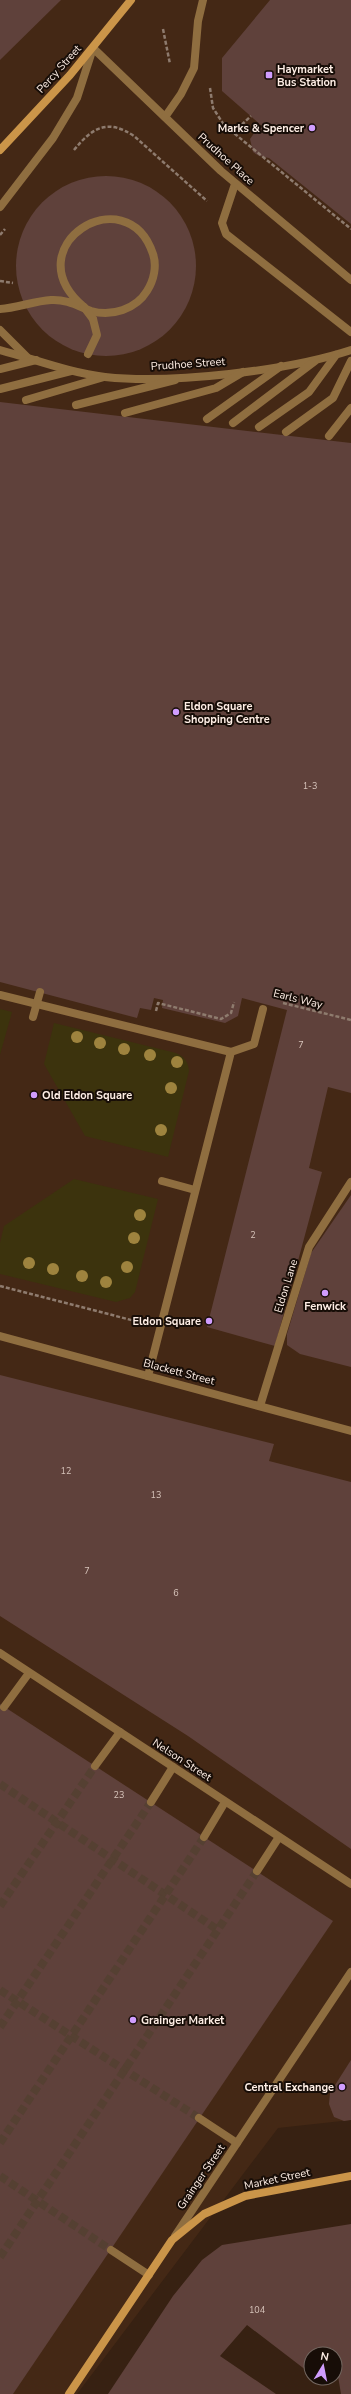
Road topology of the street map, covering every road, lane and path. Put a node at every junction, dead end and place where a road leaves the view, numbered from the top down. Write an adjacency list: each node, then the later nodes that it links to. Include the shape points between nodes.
1 (132, 0): 4 (street, Percy Street)
2 (204, 0): 8 (street, via 198,21 194,68)
3 (163, 29): 5 (path)
4 (93, 48): 8 (street, Prudhoe Place); 10 (street, Percy Street); 13 (street, via 77,98 53,138)
5 (170, 64)
6 (209, 83): 9 (path, via 213,108 224,125)
7 (251, 116): 9 (path)
8 (165, 117): 12 (street, Prudhoe Place)
9 (233, 132): 16 (path)
10 (0, 150)
11 (71, 153): 14 (path, via 92,130 106,127 120,129 134,136)
12 (235, 184): 14 (street); 18 (street, Prudhoe Place)
13 (0, 207)
14 (224, 215): 23 (street, via 222,223 226,234)
15 (10, 223): 17 (path)
16 (351, 230)
17 (0, 235)
18 (351, 280)
19 (0, 281): 20 (path)
20 (17, 283)
21 (0, 309): 26 (street, bridge, via 50,300 66,301 93,312 116,313 131,307 143,298 151,285 155,270 154,255 148,241 138,230 125,222 110,218 95,220 82,226 70,236 63,251 60,266 64,282 72,296 84,307 93,319 97,335)
22 (0, 330): 28 (street)
23 (351, 332)
24 (0, 350): 28 (street, Prudhoe Street)
25 (351, 350): 27 (street, Prudhoe Street)
26 (88, 354)
27 (336, 355): 29 (street, Prudhoe Street); 45 (street, via 309,392)
28 (27, 357): 30 (street, Prudhoe Street)
29 (317, 359): 32 (street, Prudhoe Street); 44 (street)
30 (36, 360): 33 (street); 34 (street, Prudhoe Street)
31 (351, 361): 46 (street, via 333,398)
32 (282, 365): 35 (street, Prudhoe Street); 43 (street)
33 (0, 369)
34 (72, 370): 37 (street, Prudhoe Street); 38 (street)
35 (245, 371): 36 (street, Prudhoe Street); 42 (street, via 216,388)
36 (191, 376): 37 (street, Prudhoe Street); 40 (street)
37 (105, 377): 39 (street)
38 (0, 389)
39 (26, 400)
40 (76, 405)
41 (351, 408): 47 (street)
42 (125, 413)
43 (207, 419)
44 (233, 423)
45 (259, 427)
46 (286, 432)
47 (329, 436)
48 (40, 992): 52 (street)
49 (0, 995): 52 (street)
50 (234, 1002): 53 (path, via 231,1013 221,1019)
51 (278, 1002): 56 (path, Earls Way)
52 (37, 1004): 55 (street); 57 (street)
53 (162, 1005)
54 (263, 1009): 57 (street, via 254,1044)
55 (34, 1017)
56 (351, 1020)
57 (231, 1052): 60 (street)
58 (162, 1181): 60 (street)
59 (351, 1182): 65 (street, Eldon Lane, via 309,1247)
60 (196, 1190): 62 (street)
61 (0, 1286): 62 (path)
62 (160, 1328): 64 (street)
63 (0, 1336): 64 (street, Blackett Street)
64 (148, 1376): 65 (street, Blackett Street)
65 (260, 1406): 66 (street, Blackett Street)
66 (351, 1431)
67 (0, 1653): 68 (street, Nelson Street)
68 (29, 1672): 69 (street); 70 (street, Nelson Street)
69 (4, 1707)
70 (120, 1732): 71 (street); 72 (street, Nelson Street)
71 (96, 1766)
72 (174, 1767): 73 (street); 74 (street, Nelson Street)
73 (151, 1802)
74 (225, 1802): 75 (street); 76 (street, Nelson Street)
75 (204, 1836)
76 (279, 1837): 77 (street); 78 (street, Nelson Street)
77 (257, 1872)
78 (351, 1884)
79 (351, 1972): 81 (street, Grainger Street)
80 (199, 2118): 81 (street)
81 (237, 2143): 83 (street, Grainger Street)
82 (351, 2176): 83 (street, Market Street, via 245,2196 204,2214)
83 (172, 2240): 85 (street, Grainger Street)
84 (111, 2250): 85 (street)
85 (149, 2275): 86 (street, Grainger Street)
86 (69, 2394)

